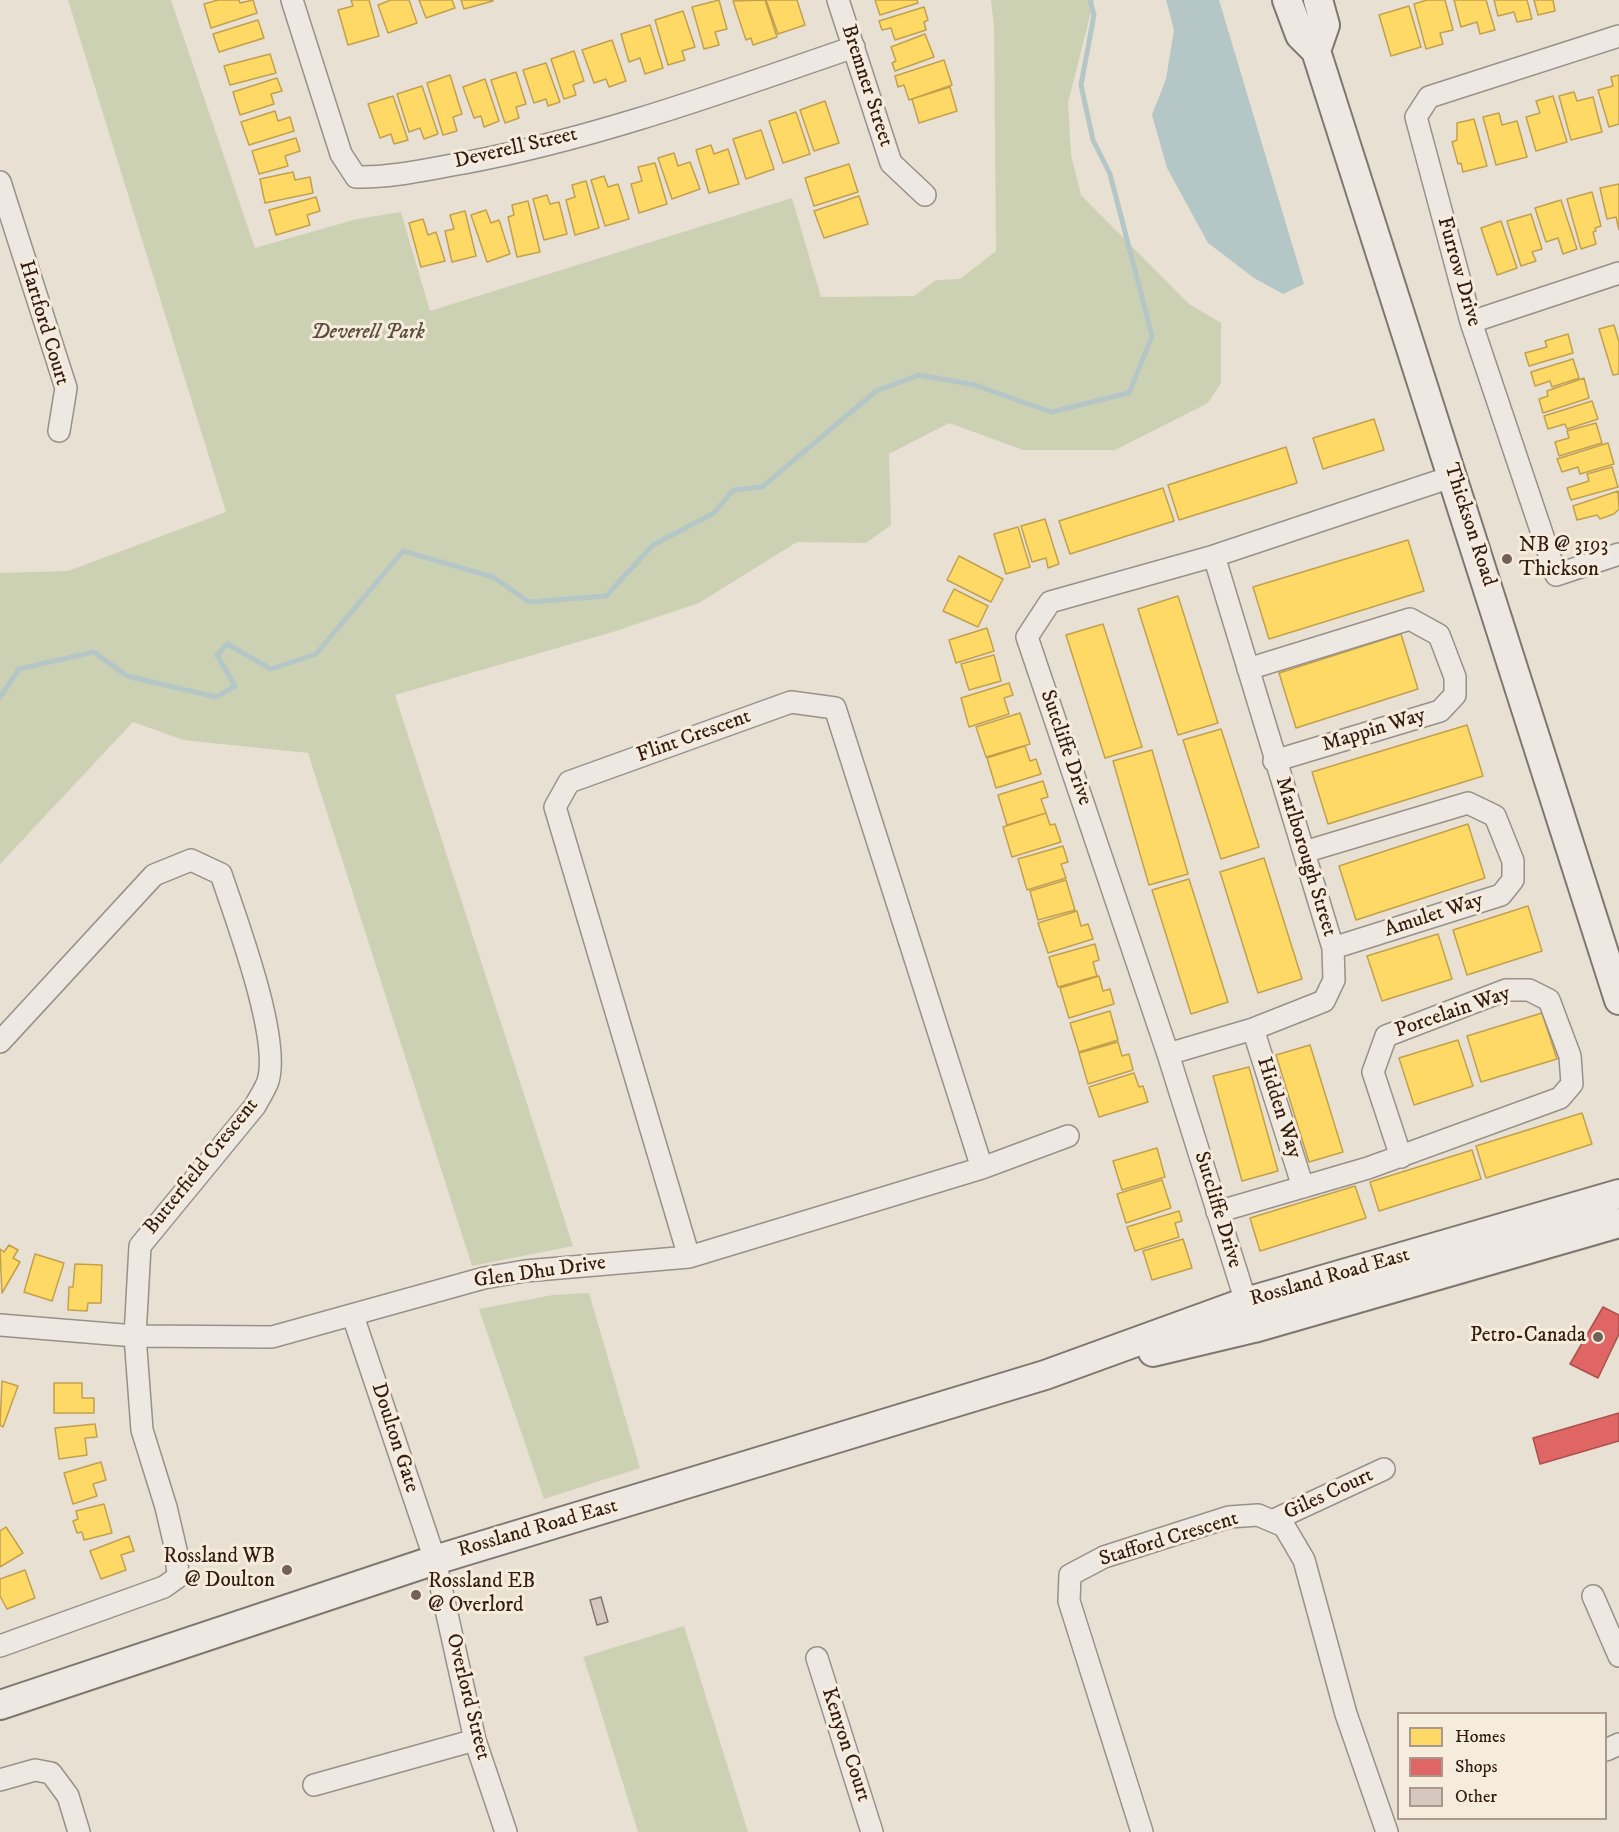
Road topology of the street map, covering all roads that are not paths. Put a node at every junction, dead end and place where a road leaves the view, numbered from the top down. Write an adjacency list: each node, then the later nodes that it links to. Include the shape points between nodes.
1 (292, 0): 6 (street, Deverell Street, via 341,154 356,177 381,178 517,153 717,94)
2 (838, 0): 6 (street, Bremner Street)
3 (1287, 0): 7 (main road, Thickson Road, via 1300,35)
4 (1318, 0): 7 (main road, via 1325,25)
5 (1619, 36): 11 (street, Furrow Drive, via 1429,97 1416,117)
6 (854, 47): 9 (street, Bremner Street, via 891,163)
7 (1316, 51): 13 (main road, Thickson Road)
8 (0, 182): 12 (street, Hartford Court, via 66,388)
9 (925, 195)
10 (1619, 273): 11 (street)
11 (1471, 322): 14 (street, Furrow Drive, via 1556,575)
12 (59, 431)
13 (1454, 476): 15 (street, Sutcliffe Drive); 20 (main road, Thickson Road)
14 (1619, 554)
15 (1214, 556): 16 (street, Marlborough Street); 23 (street, Sutcliffe Drive, via 1050,602 1028,637)
16 (1248, 669): 17 (street, Marlborough Street); 17 (street, Mappin Way, via 1410,619 1439,635 1455,677 1455,695 1440,711)
17 (1274, 761): 18 (street, Marlborough Street)
18 (1304, 852): 19 (street, Marlborough Street); 19 (street, Amulet Way, via 1468,803 1495,816 1514,861 1513,880 1501,895)
19 (1333, 948): 21 (street, Marlborough Street, via 1334,980 1324,1001)
20 (1619, 1000)
21 (1252, 1029): 23 (street, Marlborough Street); 27 (street, Hidden Way)
22 (0, 1042): 35 (street, Butterfield Crescent, via 154,875 191,861 221,874 250,960 269,1041 268,1080 255,1106 140,1246)
23 (1168, 1054): 29 (street, Sutcliffe Drive)
24 (1068, 1136): 26 (street, Glen Dhu Drive)
25 (1401, 1157): 25 (street, Porcelain Way, via 1560,1098 1572,1084 1570,1056 1550,1000 1529,990 1506,990 1386,1036 1373,1072); 27 (street, Porcelain Way)
26 (982, 1168): 31 (street, Glen Dhu Drive); 31 (street, Flint Crescent, via 835,708 791,702 569,782 555,807)
27 (1303, 1187): 29 (street, Porcelain Way)
28 (1619, 1194): 32 (main road, Rossland Road East)
29 (1217, 1212): 32 (street, Sutcliffe Drive)
30 (1619, 1223): 36 (main road, Rossland Road East, via 1254,1329)
31 (689, 1257): 33 (street, Glen Dhu Drive, via 484,1278)
32 (1246, 1302): 36 (main road, Rossland Road East)
33 (353, 1316): 35 (street, Glen Dhu Drive, via 272,1337); 39 (street, Doulton Gate)
34 (0, 1325): 35 (street, Glen Dhu Drive)
35 (135, 1336): 41 (street, via 142,1430 166,1507 178,1577 164,1587)
36 (1045, 1375): 39 (main road, Rossland Road East)
37 (1384, 1469): 38 (street, Giles Court)
38 (1274, 1520): 48 (street, via 1284,1526 1304,1560 1346,1714); 52 (street, Stafford Crescent, via 1258,1515 1229,1516 1104,1557 1070,1575 1069,1601)
39 (435, 1560): 44 (main road, Rossland Road East); 45 (street, Overlord Street)
40 (1593, 1596): 42 (street)
41 (0, 1646)
42 (1619, 1656)
43 (817, 1658): 51 (street, Kenyon Court)
44 (0, 1705)
45 (475, 1740): 47 (street); 50 (street, Overlord Street)
46 (0, 1780): 49 (street, via 35,1770 51,1773 68,1797)
47 (314, 1785)
48 (1392, 1825)
49 (79, 1832)
50 (506, 1832)
51 (872, 1832)
52 (1142, 1832)

